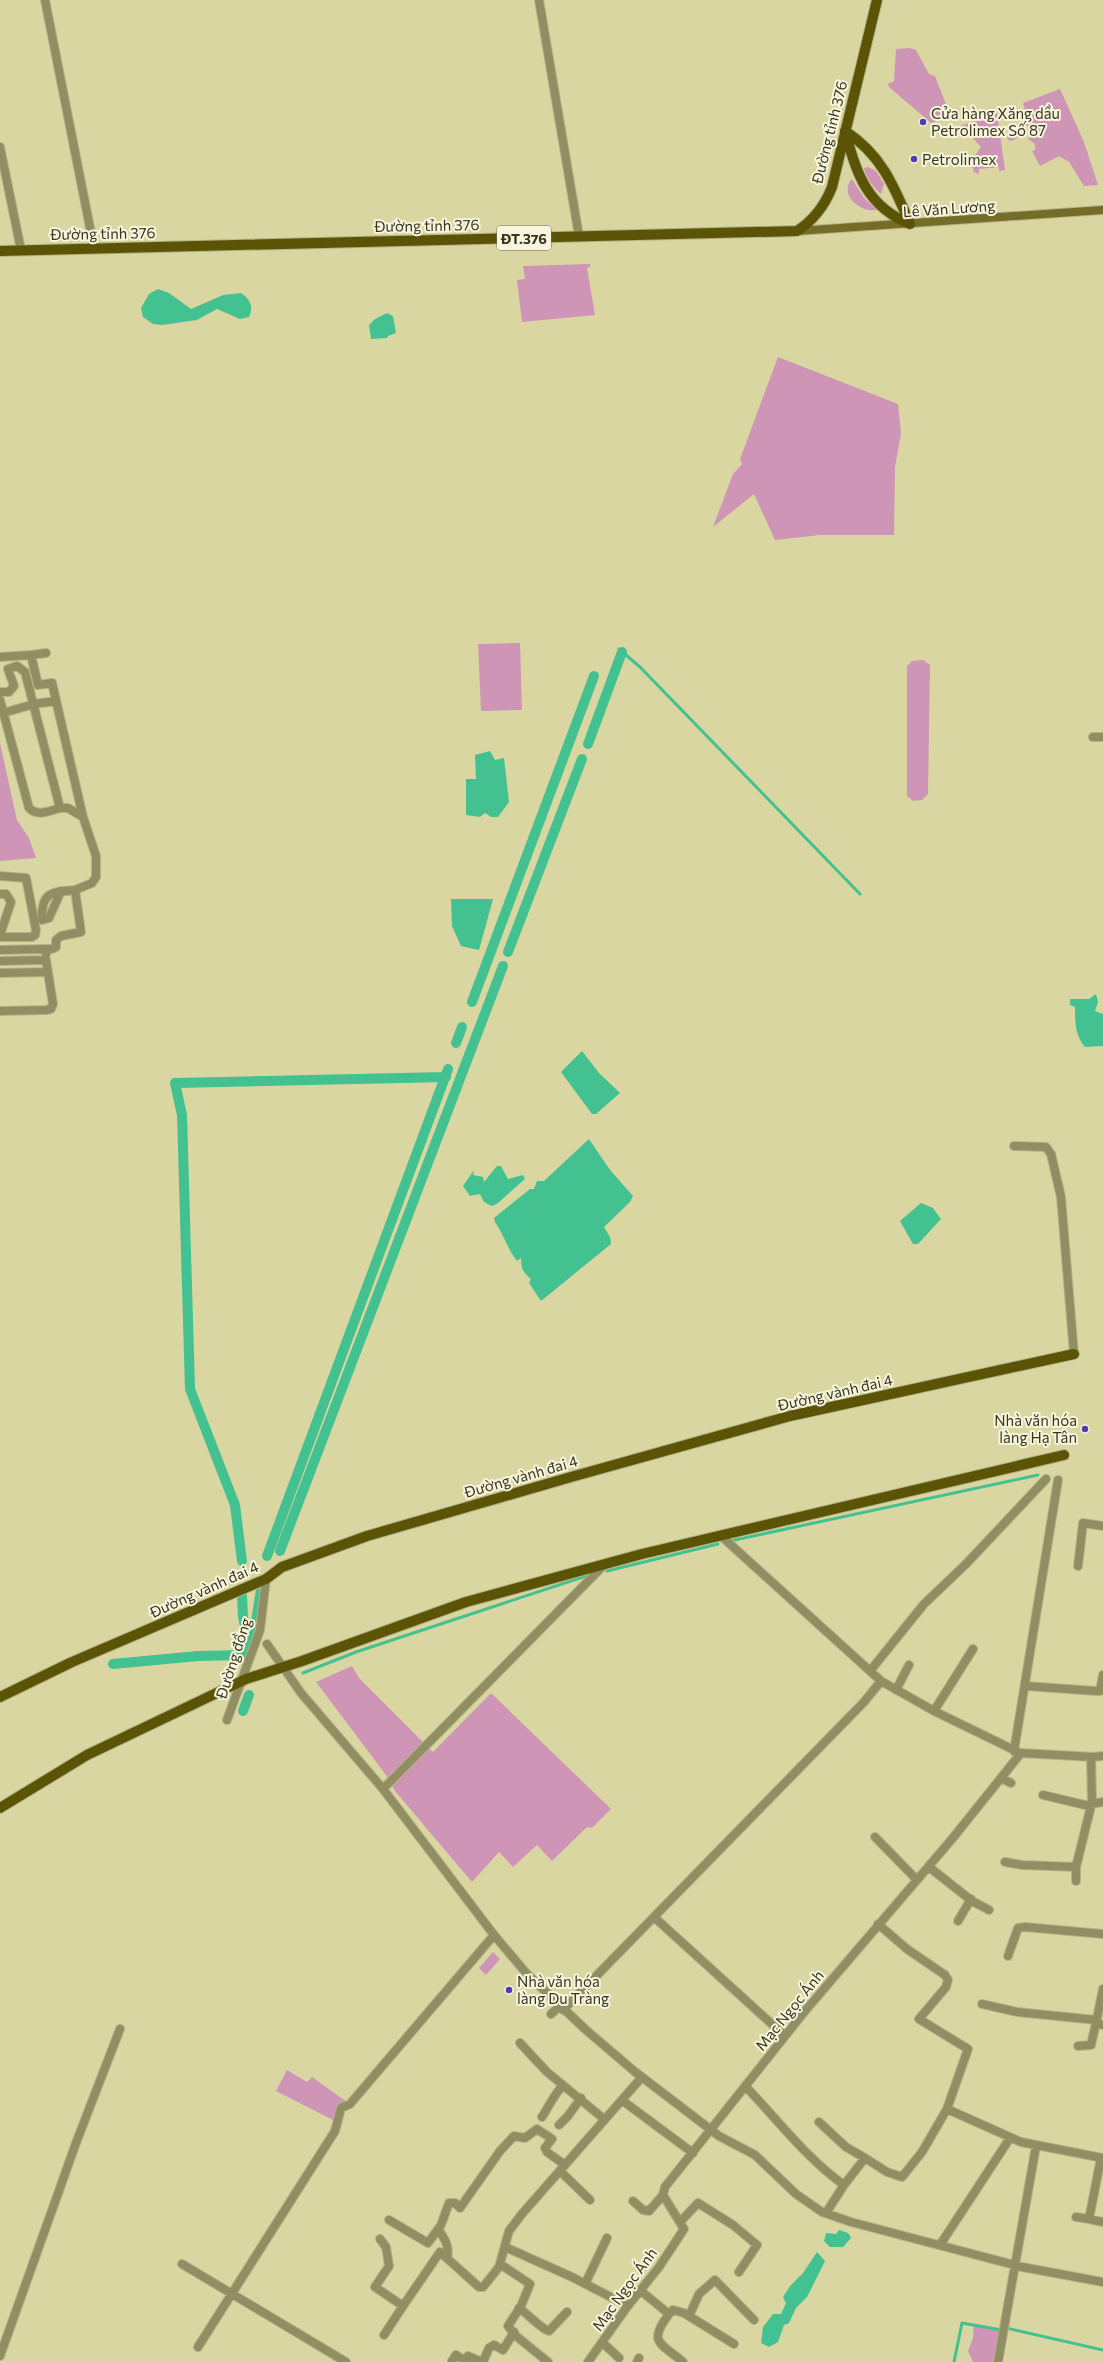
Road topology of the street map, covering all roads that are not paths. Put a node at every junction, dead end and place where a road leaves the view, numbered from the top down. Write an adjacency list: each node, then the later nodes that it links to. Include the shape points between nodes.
1 (45, 0): 10 (street)
2 (539, 0): 9 (street)
3 (877, 0): 4 (main road, Đường tỉnh 376)
4 (845, 131): 7 (main road, via 862,142 874,155 898,196); 7 (main road, via 855,169 868,190 889,213); 8 (main road, Đường tỉnh 376, via 829,196 809,224)
5 (0, 147): 11 (street)
6 (1103, 210): 7 (main road, Lê Văn Lương)
7 (910, 224): 8 (main road, Lê Văn Lương)
8 (797, 231): 9 (main road, Đường tỉnh 376 / ĐT.376)
9 (579, 236): 10 (main road, Đường tỉnh 376 / ĐT.376)
10 (94, 248): 11 (main road, Đường tỉnh 376 / ĐT.376)
11 (21, 250): 12 (main road, Đường tỉnh 376 / ĐT.376)
12 (0, 251)
13 (46, 653): 14 (street)
14 (31, 655): 15 (street); 18 (street, via 38,685 52,683)
15 (0, 657)
16 (0, 692): 19 (street, via 9,692 14,686 8,669 17,666 25,672)
17 (0, 700): 20 (street)
18 (56, 701): 19 (street); 24 (street)
19 (34, 704): 20 (street); 23 (street)
20 (3, 713): 23 (street, via 29,808 34,812 43,813)
21 (1103, 737): 22 (street)
22 (1093, 738)
23 (60, 808): 24 (street, via 68,808)
24 (82, 817): 26 (street, via 98,869 92,883)
25 (0, 876): 29 (street, via 26,878 36,930 32,937)
26 (74, 890): 27 (street); 30 (street, via 81,932 61,936 56,940 56,947)
27 (61, 891)
28 (0, 894): 29 (street, via 6,894 12,902)
29 (0, 936)
30 (45, 949): 31 (street); 32 (street)
31 (0, 950)
32 (46, 960): 33 (street); 34 (street)
33 (0, 961)
34 (48, 972): 35 (street); 36 (street, via 53,1004 51,1009)
35 (0, 973)
36 (0, 1011)
37 (1014, 1146): 38 (street, via 1046,1147 1051,1154 1061,1197)
38 (1074, 1354): 46 (main road, Đường vành đai 4, via 790,1416 579,1474 367,1536 282,1567)
39 (1064, 1455): 43 (main road)
40 (1046, 1479): 51 (street, via 966,1564 924,1604)
41 (1058, 1480): 55 (street)
42 (1103, 1526): 45 (street, via 1083,1523)
43 (720, 1535): 44 (main road); 51 (street)
44 (604, 1564): 50 (main road, via 466,1602); 65 (street)
45 (1078, 1566)
46 (266, 1579): 53 (street, Đường đồng, via 260,1630); 57 (main road, Đường vành đai 4, via 72,1662)
47 (267, 1644): 50 (street)
48 (973, 1649): 58 (street)
49 (910, 1665): 56 (street)
50 (283, 1666): 53 (main road); 65 (street, via 301,1693)
51 (870, 1671): 54 (street)
52 (1103, 1675): 55 (street, via 1100,1691)
53 (242, 1681): 59 (street, Đường đồng); 69 (main road, via 87,1755)
54 (881, 1681): 56 (street); 78 (street, via 864,1702)
55 (1026, 1686): 60 (street)
56 (896, 1690): 58 (street)
57 (0, 1697)
58 (934, 1712): 60 (street)
59 (227, 1720)
60 (1018, 1752): 62 (street); 63 (street, Mạc Ngọc Ánh)
61 (1103, 1756): 62 (street)
62 (1091, 1757): 67 (street)
63 (1003, 1778): 64 (street); 72 (street, Mạc Ngọc Ánh)
64 (1011, 1783)
65 (383, 1789): 82 (street)
66 (1044, 1794): 67 (street, via 1073,1803 1085,1805)
67 (1092, 1802): 68 (street); 73 (street)
68 (1103, 1802)
69 (0, 1808)
70 (875, 1837): 74 (street)
71 (1005, 1862): 73 (street)
72 (929, 1866): 74 (street, Mạc Ngọc Ánh); 76 (street)
73 (1076, 1867): 75 (street)
74 (917, 1880): 80 (street, Mạc Ngọc Ánh)
75 (1076, 1881)
76 (971, 1899): 77 (street); 79 (street)
77 (989, 1910)
78 (654, 1917): 86 (street); 90 (street)
79 (958, 1921)
80 (878, 1924): 90 (street, Mạc Ngọc Ánh); 98 (street, via 907,1949 945,1975 948,1980 946,1987 919,2019 968,2049)
81 (1103, 1934): 83 (street, via 1018,1928)
82 (494, 1935): 86 (street); 133 (street, via 350,2104 341,2108 335,2131)
83 (1008, 1956)
84 (1103, 1989): 88 (street)
85 (982, 2004): 88 (street, via 1017,2012)
86 (561, 2008): 87 (street); 93 (street)
87 (551, 2014)
88 (1098, 2022): 92 (street, via 1091,2045)
89 (120, 2028): 146 (street)
90 (785, 2036): 95 (street, Mạc Ngọc Ánh)
91 (520, 2043): 94 (street)
92 (1078, 2046)
93 (642, 2077): 97 (street); 103 (street)
94 (563, 2085): 96 (street); 99 (street, via 554,2095)
95 (746, 2087): 103 (street, Mạc Ngọc Ánh); 110 (street, via 781,2122 809,2156)
96 (581, 2098): 100 (street); 102 (street)
97 (623, 2101): 100 (street); 106 (street)
98 (947, 2109): 104 (street); 107 (street, via 922,2152 902,2177 887,2172)
99 (542, 2117)
100 (604, 2119): 109 (street)
101 (819, 2122): 107 (street, via 846,2147)
102 (559, 2125)
103 (711, 2130): 106 (street, Mạc Ngọc Ánh); 114 (street, via 755,2155 796,2194)
104 (1010, 2138): 105 (street); 123 (street)
105 (1036, 2146): 108 (street); 128 (street)
106 (693, 2153): 111 (street, Mạc Ngọc Ánh, via 665,2187)
107 (865, 2158): 110 (street)
108 (1102, 2158): 116 (street)
109 (562, 2168): 112 (street); 120 (street, via 545,2148 552,2139 537,2129 526,2138 514,2136 460,2208 455,2203 449,2203); 124 (street, via 509,2231)
110 (844, 2185): 114 (street)
111 (663, 2195): 113 (street, Mạc Ngọc Ánh, via 649,2211); 118 (street)
112 (590, 2200)
113 (633, 2201)
114 (826, 2213): 123 (street)
115 (1076, 2217): 116 (street)
116 (1089, 2219): 119 (street)
117 (389, 2220): 120 (street, via 428,2243)
118 (680, 2222): 129 (street, via 698,2203 733,2225 757,2245); 132 (street, Mạc Ngọc Ánh, via 684,2229 660,2267)
119 (1103, 2222)
120 (438, 2229): 125 (street, via 446,2240)
121 (380, 2238): 134 (street, via 386,2247 389,2266 375,2287)
122 (607, 2238): 131 (street)
123 (940, 2245): 128 (street)
124 (505, 2247): 127 (street); 131 (street)
125 (447, 2257): 127 (street, via 479,2287 483,2287); 134 (street, via 440,2252 437,2254)
126 (182, 2264): 133 (street)
127 (500, 2264): 136 (street, via 530,2284)
128 (1015, 2265): 130 (street); 154 (street)
129 (739, 2272)
130 (1103, 2282)
131 (585, 2284): 135 (street)
132 (640, 2291): 135 (street, Mạc Ngọc Ánh); 138 (street)
133 (232, 2293): 145 (street); 149 (street)
134 (402, 2306): 142 (street)
135 (628, 2306): 143 (street, Mạc Ngọc Ánh)
136 (519, 2308): 137 (street, via 549,2331); 141 (street, via 508,2326)
137 (567, 2312)
138 (669, 2314): 139 (street, via 673,2310); 153 (street, via 657,2332 657,2338)
139 (689, 2316): 140 (street, via 699,2294 715,2280); 144 (street)
140 (754, 2320)
141 (514, 2332): 150 (street, via 503,2350 494,2346 489,2348); 151 (street)
142 (384, 2335)
143 (602, 2343): 147 (street); 152 (street, Mạc Ngọc Ánh)
144 (734, 2344)
145 (198, 2347)
146 (0, 2356)
147 (619, 2358)
148 (452, 2361): 150 (street, via 456,2355 465,2361 468,2356)
149 (346, 2362)
150 (483, 2362)
151 (548, 2362)
152 (588, 2362)
153 (683, 2362)
154 (998, 2362)

